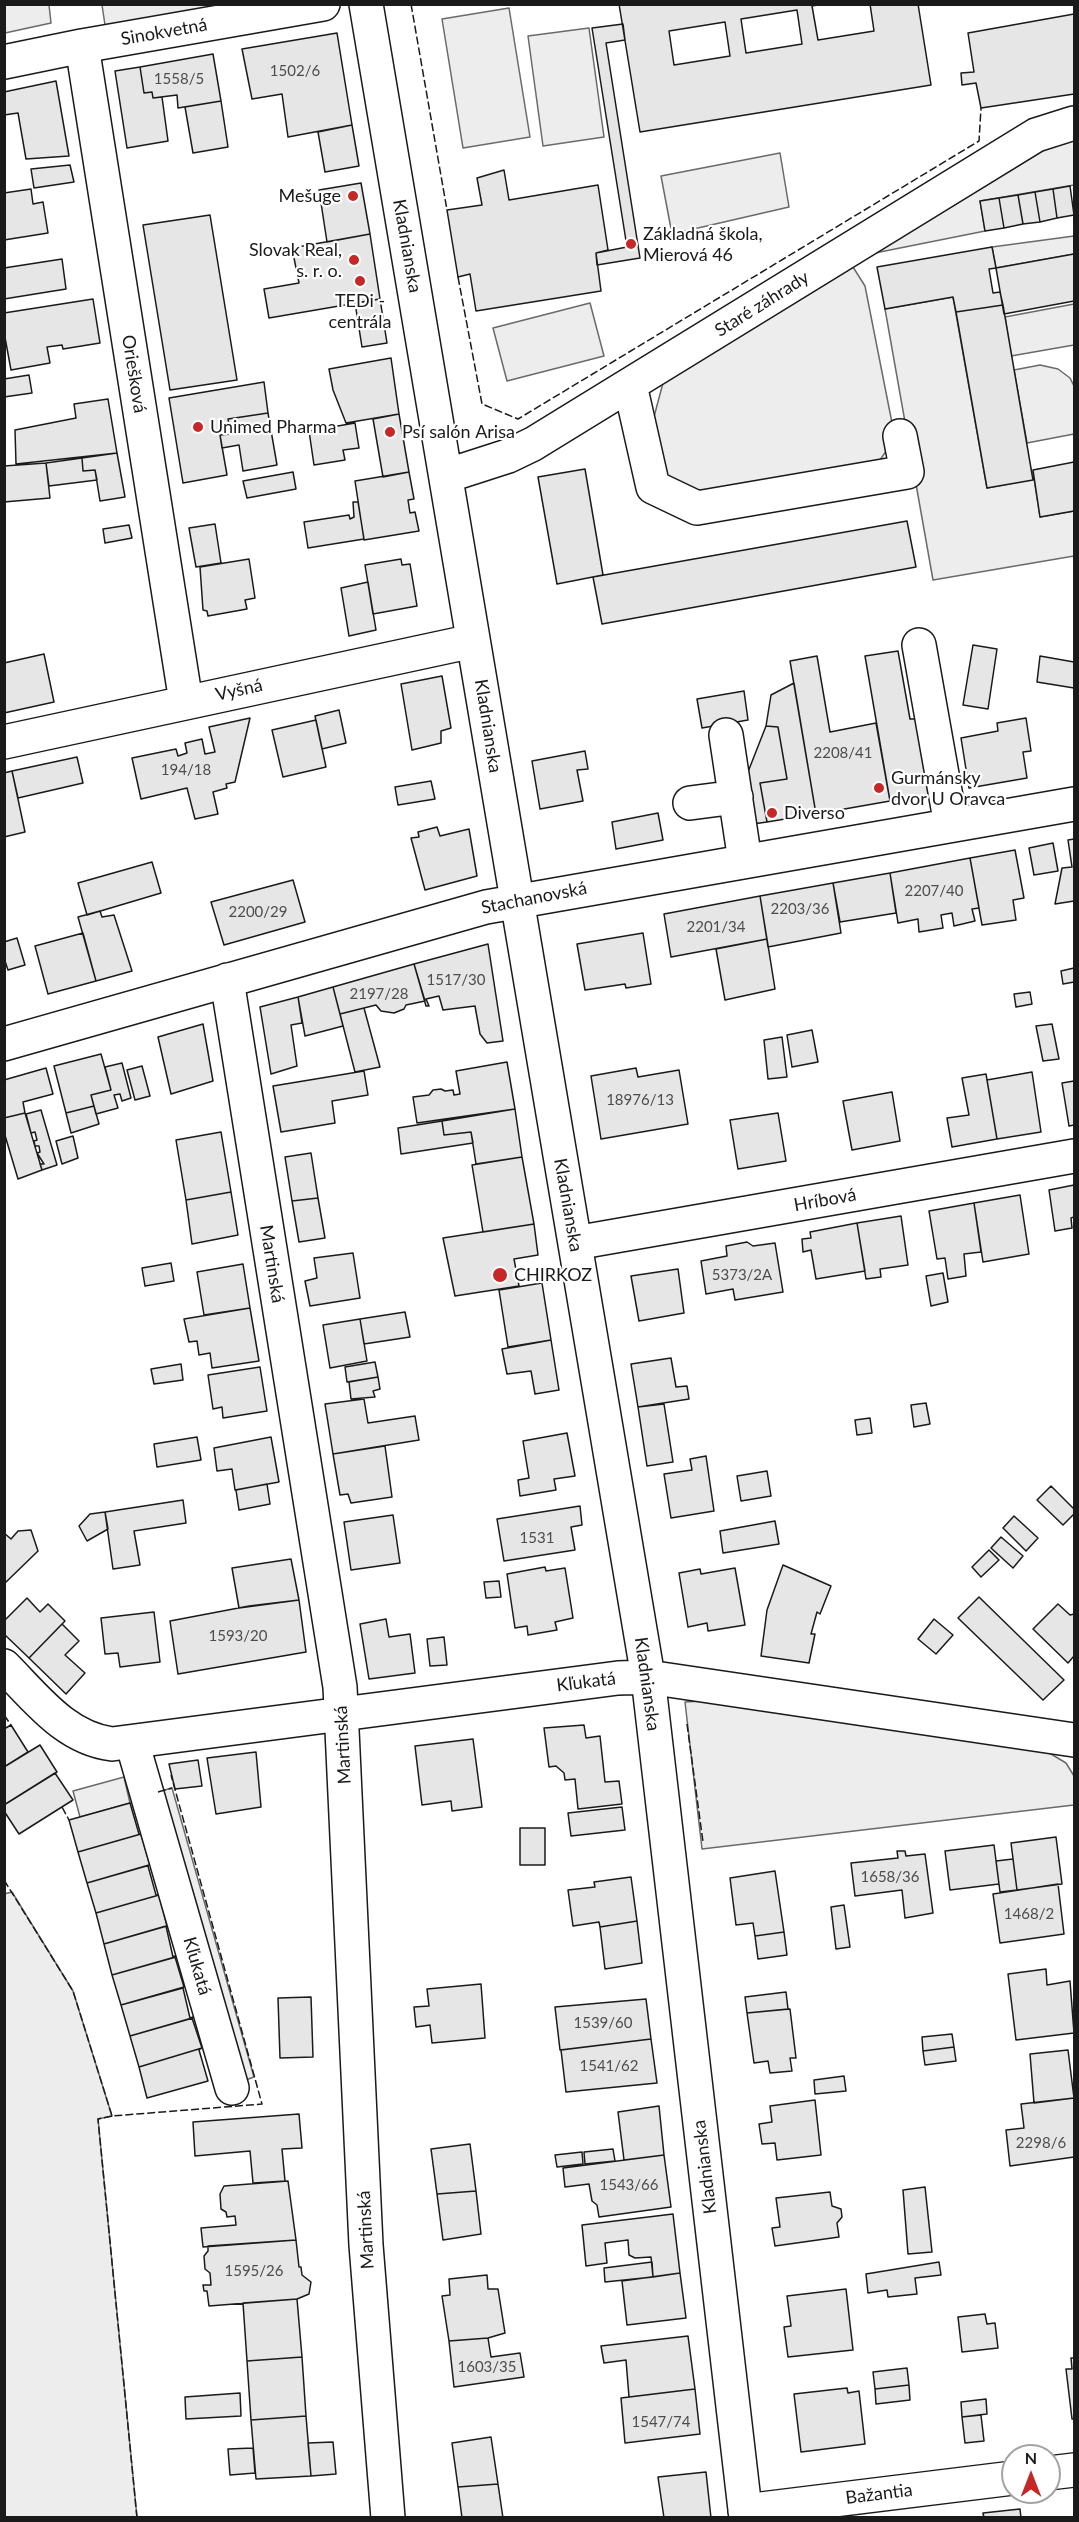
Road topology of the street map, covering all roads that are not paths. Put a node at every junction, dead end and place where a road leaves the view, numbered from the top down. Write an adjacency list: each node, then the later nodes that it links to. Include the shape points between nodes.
1 (323, 4): 3 (street, Sinokvetná)
2 (366, 4): 8 (street, Kladnianska)
3 (82, 46): 4 (street, Sinokvetná); 11 (street, Oriešková)
4 (4, 62)
5 (1074, 123): 6 (street, Staré záhrady, via 1036,135)
6 (630, 385): 7 (street, via 653,487 697,508 907,472); 8 (street, Staré záhrady, via 533,444)
7 (900, 436)
8 (446, 476): 9 (street, Kladnianska)
9 (473, 641): 11 (street, Vyšná); 19 (street, Kladnianska)
10 (920, 645): 17 (street)
11 (186, 702): 13 (street, Vyšná)
12 (726, 735): 14 (street)
13 (4, 742)
14 (736, 796): 15 (street); 18 (street)
15 (690, 803)
16 (1074, 804): 17 (street, Stachanovská)
17 (951, 825): 18 (street, Stachanovská)
18 (745, 861): 19 (street, Stachanovská)
19 (517, 900): 20 (street, Stachanovská); 23 (street, Kladnianska)
20 (227, 980): 21 (street, Stachanovská); 26 (street, Martinská)
21 (4, 1044)
22 (1074, 1156): 23 (street, Hríbová)
23 (575, 1243): 25 (street, Kladnianska)
24 (4, 1666): 28 (street, Kľukatá, via 57,1719 80,1736 112,1744)
25 (648, 1677): 26 (street, Kľukatá); 27 (street, Kľukatá); 31 (street, Kladnianska)
26 (342, 1714): 28 (street, Kľukatá); 32 (street, Martinská, via 366,2245)
27 (1074, 1740)
28 (132, 1742): 29 (street, Kľukatá)
29 (232, 2088)
30 (1001, 2480): 31 (street, Bažantia)
31 (746, 2514)
32 (388, 2517)

